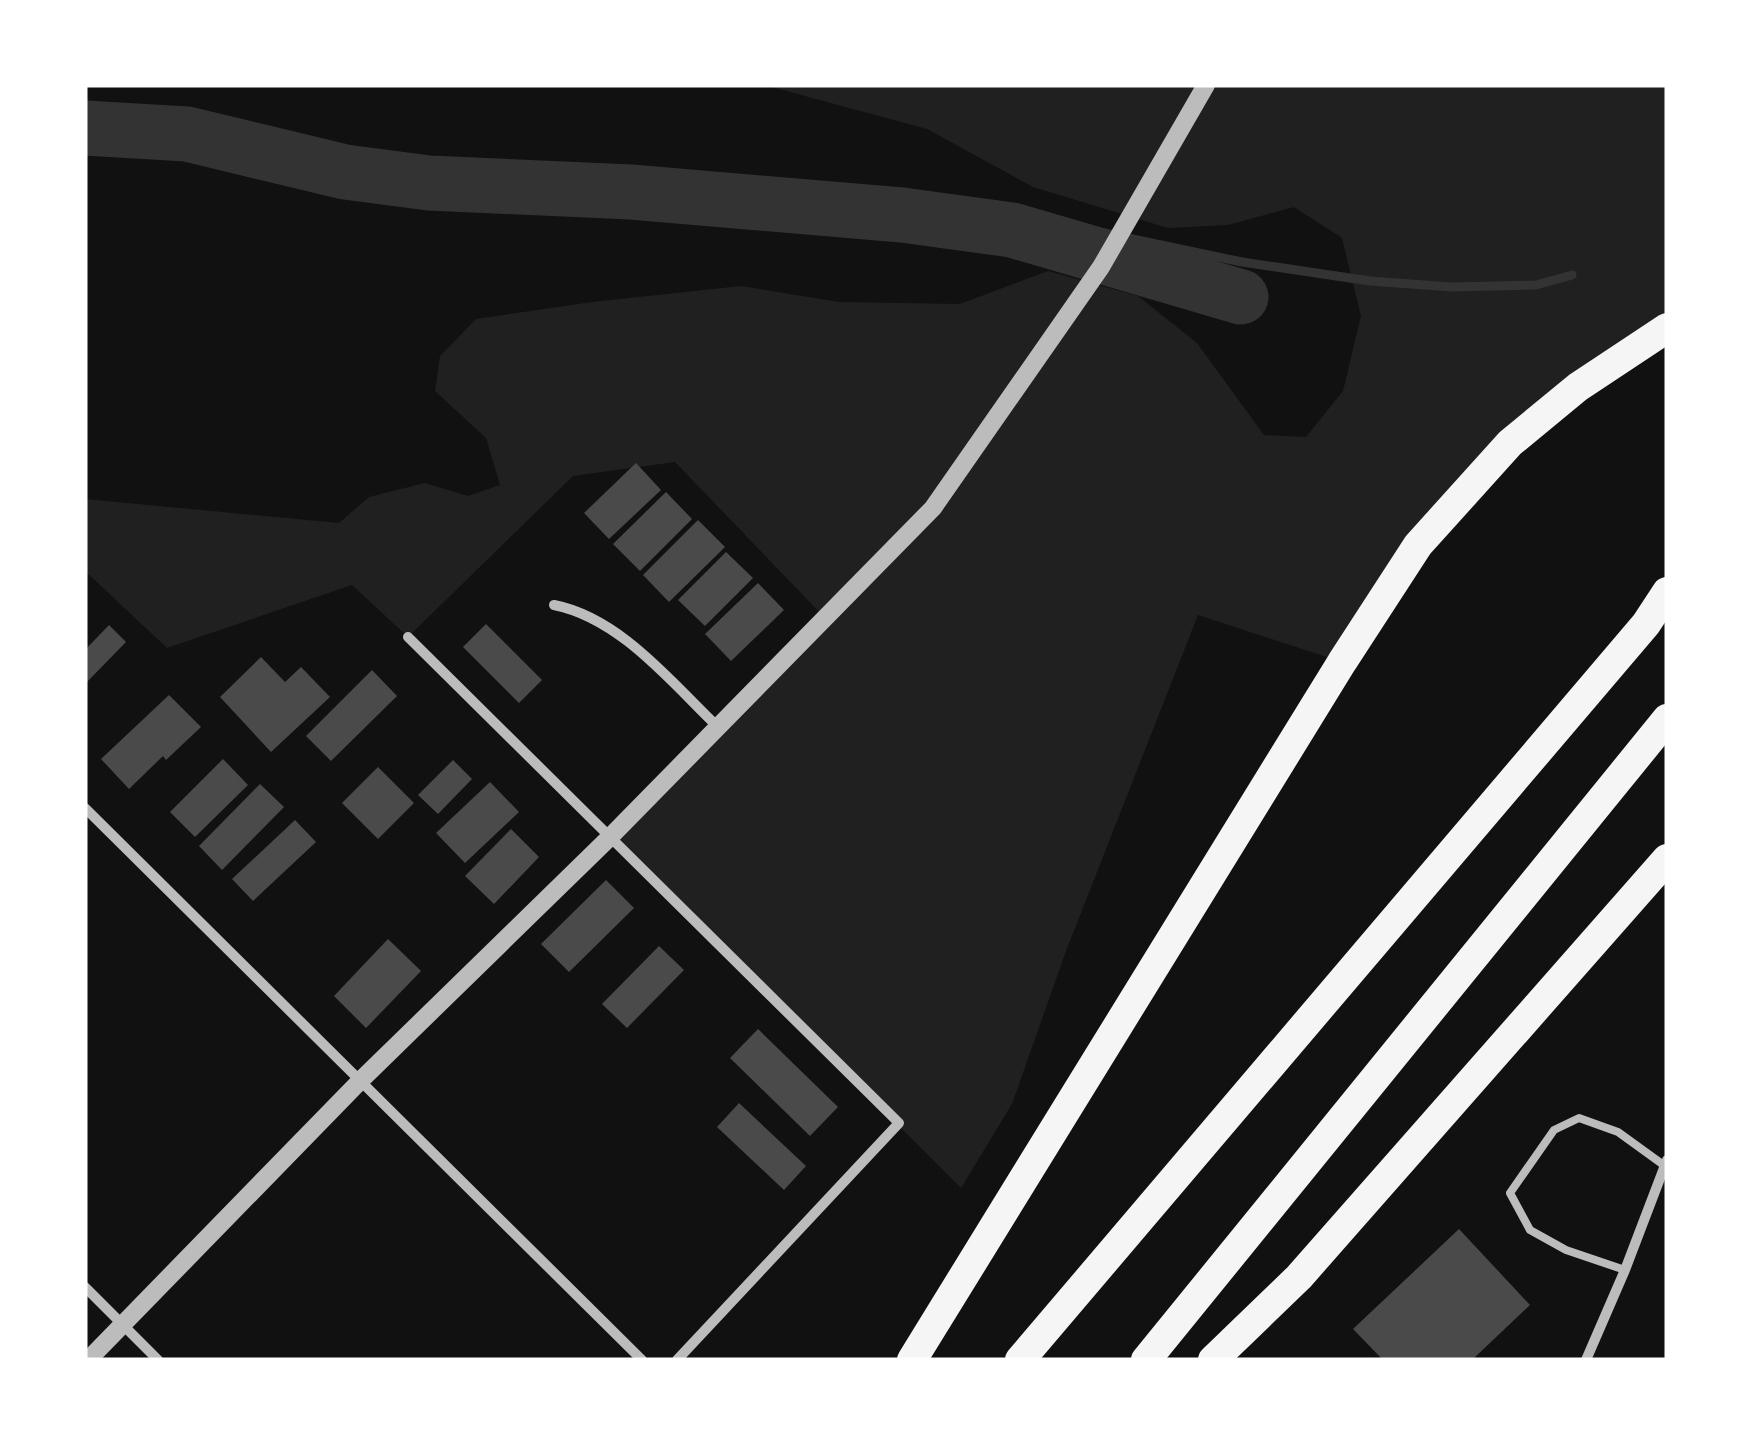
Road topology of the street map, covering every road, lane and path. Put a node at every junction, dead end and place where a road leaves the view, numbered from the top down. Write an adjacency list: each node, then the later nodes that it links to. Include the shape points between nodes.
1 (1206, 85): 7 (street, via 1123,232 933,508)
2 (1667, 328): 20 (highway, via 1578,387 1510,444 1418,545)
3 (1667, 592): 21 (highway)
4 (554, 605): 7 (street, via 578,610 630,643)
5 (408, 637): 9 (street)
6 (1667, 720): 22 (highway)
7 (718, 727): 9 (street)
8 (85, 808): 11 (street)
9 (610, 837): 11 (street); 19 (street, via 899,1123)
10 (1658, 868): 23 (highway, via 1299,1277)
11 (361, 1080): 15 (street); 18 (street)
12 (1666, 1163): 13 (street); 13 (lane, via 1618,1132 1579,1118 1554,1130 1510,1193 1530,1230)
13 (1625, 1270): 24 (street)
14 (85, 1287): 15 (street)
15 (123, 1325): 16 (street); 17 (street)
16 (88, 1360)
17 (158, 1360)
18 (642, 1360)
19 (677, 1360)
20 (912, 1360)
21 (1020, 1360)
22 (1146, 1360)
23 (1213, 1360)
24 (1586, 1360)

